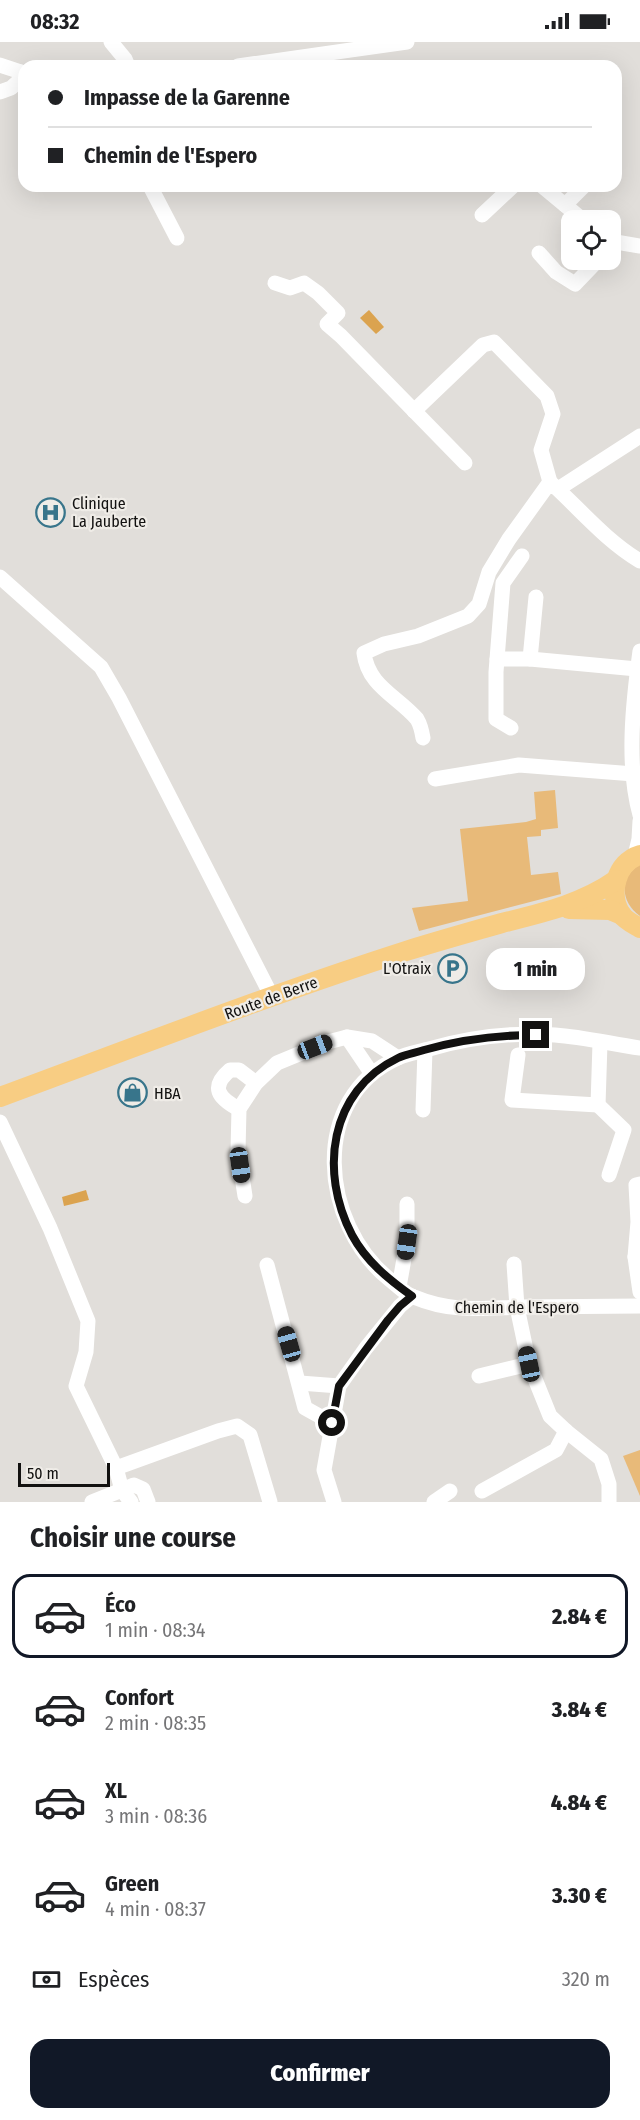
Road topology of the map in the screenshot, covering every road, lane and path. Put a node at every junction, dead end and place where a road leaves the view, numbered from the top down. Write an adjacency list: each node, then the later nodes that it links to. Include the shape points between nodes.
1 (111, 42): 3 (street)
2 (407, 42): 4 (street)
3 (125, 60)
4 (280, 60)
5 (0, 65): 6 (street)
6 (18, 71)
7 (18, 82): 8 (street)
8 (0, 92)
9 (153, 192): 16 (street)
10 (507, 192): 15 (street)
11 (549, 192): 13 (street)
12 (578, 192): 13 (street)
13 (565, 205): 14 (street)
14 (571, 210)
15 (482, 215)
16 (177, 238)
17 (621, 243): 18 (street)
18 (640, 246)
19 (539, 253): 20 (street, via 556,273 575,284)
20 (588, 270)
21 (276, 283): 22 (street, via 290,288 304,283 318,293 338,313 327,324)
22 (414, 411): 24 (street); 25 (street, via 483,345 494,342 547,396 553,414 541,450)
23 (640, 436): 25 (street)
24 (465, 463)
25 (554, 486): 27 (street, via 591,523); 35 (street, via 509,539 489,572 479,604 468,616 364,653 365,665 375,682 418,721)
26 (522, 556): 31 (street, via 503,583)
27 (640, 561)
28 (0, 577): 46 (street, via 101,667)
29 (536, 597): 32 (street)
30 (640, 651): 33 (street)
31 (497, 659): 32 (street); 34 (street, via 496,719)
32 (530, 659): 33 (street)
33 (637, 669): 36 (street)
34 (511, 728)
35 (423, 738)
36 (636, 747): 37 (street)
37 (634, 774): 38 (street, via 519,765); 39 (street)
38 (435, 779)
39 (640, 815)
40 (640, 821): 41 (street)
41 (638, 856): 42 (main road, via 623,866)
42 (616, 880): 43 (main road, Route de Berre, via 596,893); 44 (main road, via 616,904)
43 (545, 912): 44 (main road, Route de Berre, via 610,910); 46 (main road, Route de Berre, via 405,951)
44 (622, 915): 45 (main road)
45 (640, 928)
46 (272, 998): 55 (main road, Route de Berre)
47 (347, 1037): 52 (street, via 372,1041); 53 (street); 54 (street, via 277,1063)
48 (600, 1043): 49 (street, Chemin de l'Espero); 50 (street, Chemin de l'Espero, via 555,1035 480,1036); 56 (street)
49 (640, 1048)
50 (425, 1050): 52 (street, Chemin de l'Espero); 58 (street)
51 (518, 1055): 56 (street, via 512,1100)
52 (398, 1058): 53 (street, Chemin de l'Espero)
53 (372, 1074): 67 (street, Chemin de l'Espero, via 351,1097 338,1124 336,1189 352,1235 372,1263)
54 (256, 1083): 57 (street); 57 (street, via 239,1070 230,1070 221,1077 220,1095)
55 (0, 1097)
56 (598, 1105): 60 (street, via 624,1130)
57 (238, 1109): 62 (street)
58 (423, 1110)
59 (0, 1122): 77 (street, via 88,1321 86,1352 76,1386)
60 (609, 1175)
61 (640, 1184): 64 (street, via 636,1185)
62 (244, 1196)
63 (407, 1204): 67 (street)
64 (638, 1256): 68 (street)
65 (514, 1264): 70 (street)
66 (267, 1265): 73 (street)
67 (406, 1292): 70 (street, Chemin de l'Espero, via 458,1309); 74 (street)
68 (640, 1292)
69 (640, 1306): 70 (street, Chemin de l'Espero)
70 (517, 1307): 71 (street)
71 (529, 1364): 72 (street); 76 (street, via 550,1416)
72 (479, 1376)
73 (300, 1383): 74 (street); 75 (street, via 305,1408)
74 (339, 1386): 75 (street)
75 (332, 1423): 84 (street, via 324,1470)
76 (566, 1431): 79 (street, via 555,1450); 86 (street, via 601,1459 609,1484)
77 (116, 1468): 80 (street); 83 (street, via 237,1426 250,1435)
78 (450, 1491): 85 (street)
79 (482, 1491)
80 (127, 1496): 81 (street); 82 (street, via 134,1485 143,1489)
81 (92, 1502)
82 (148, 1502)
83 (270, 1502)
84 (334, 1502)
85 (434, 1502)
86 (609, 1502)

